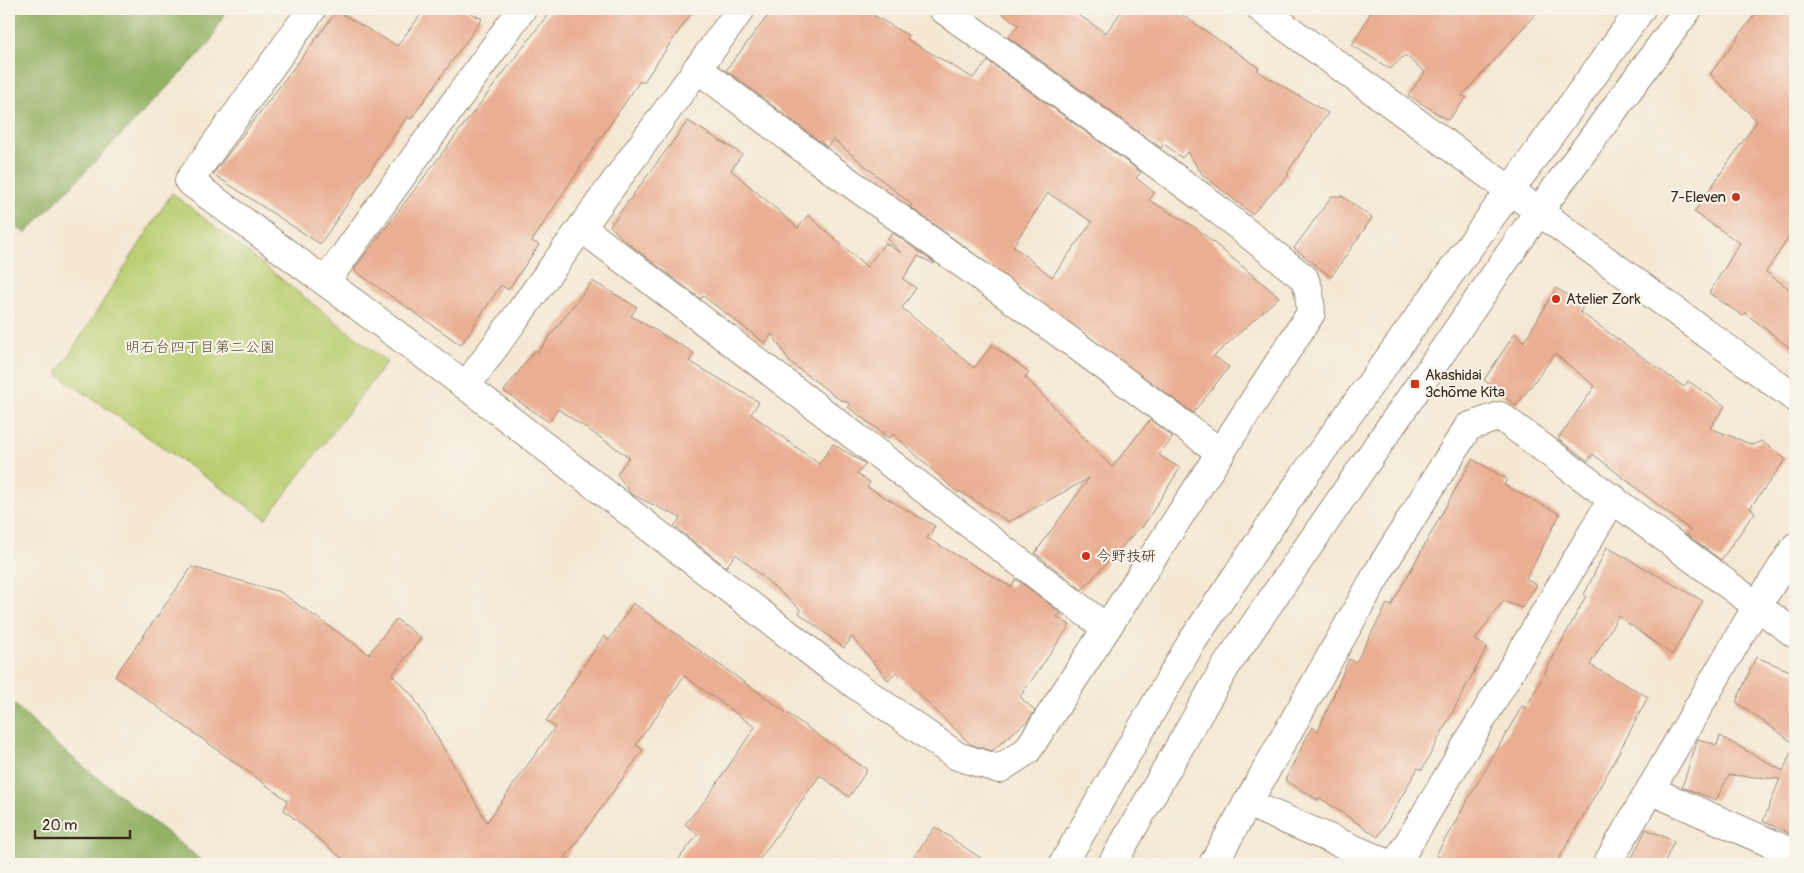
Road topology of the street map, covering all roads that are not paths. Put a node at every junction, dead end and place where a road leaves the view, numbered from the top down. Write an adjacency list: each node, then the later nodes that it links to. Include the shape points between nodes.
1 (312, 9): 12 (street, via 189,181)
2 (522, 9): 12 (street)
3 (741, 9): 8 (street)
4 (943, 9): 15 (street, via 1203,198 1304,278 1311,313)
5 (1261, 9): 9 (street)
6 (1641, 9): 9 (street)
7 (1688, 9): 10 (street)
8 (697, 68): 11 (street); 15 (street, via 817,160)
9 (1509, 190): 10 (street); 24 (street, via 1304,476 1190,643)
10 (1539, 211): 14 (street); 25 (street, via 1226,666)
11 (582, 228): 13 (street); 19 (street)
12 (326, 281): 13 (street)
13 (466, 386): 19 (street, via 833,669 957,756 999,769 1027,751)
14 (1795, 398)
15 (1221, 453): 19 (street)
16 (1613, 498): 18 (street); 22 (street, via 1500,416 1468,427 1380,569); 28 (street)
17 (1795, 547): 18 (street)
18 (1757, 606): 20 (street); 21 (street)
19 (1106, 628)
20 (1795, 634)
21 (1650, 790): 23 (street); 29 (street)
22 (1247, 803): 26 (street); 27 (street)
23 (1795, 854)
24 (1063, 864)
25 (1112, 864)
26 (1213, 864)
27 (1388, 864)
28 (1396, 864)
29 (1607, 864)

